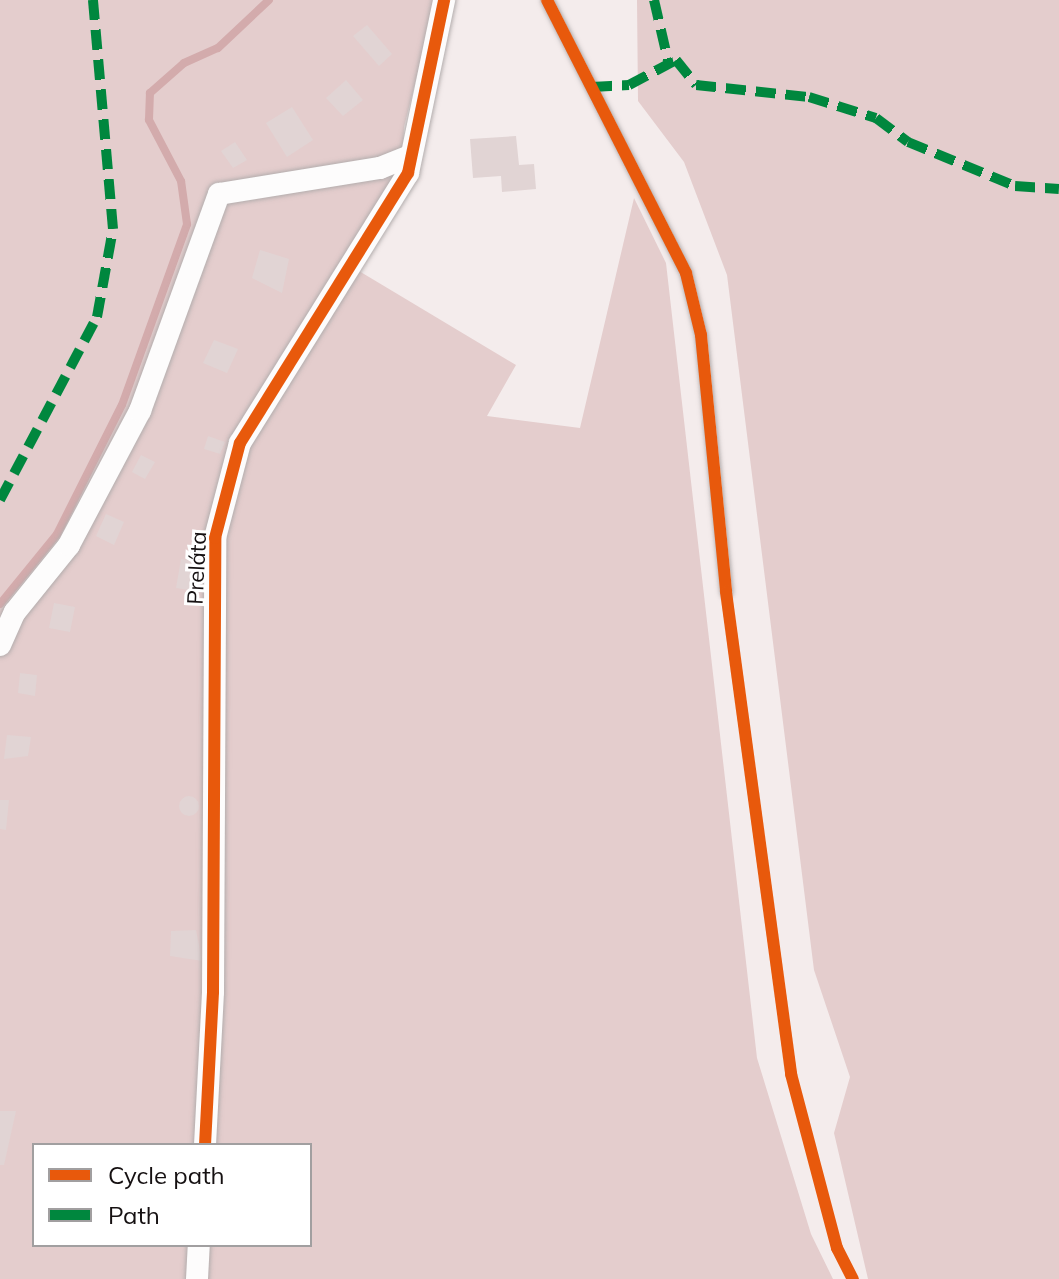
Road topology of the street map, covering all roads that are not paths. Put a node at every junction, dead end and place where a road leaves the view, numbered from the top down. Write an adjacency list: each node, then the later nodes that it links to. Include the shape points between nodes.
1 (444, 0): 3 (street, Preláta)
2 (547, 0): 4 (lane, via 686,273 701,335)
3 (407, 157): 5 (street, via 380,168 219,194 140,411 69,545 15,612); 6 (street, Preláta, via 399,194 240,443 215,538 213,992)
4 (726, 592)
5 (0, 645)
6 (205, 1143)
7 (199, 1247): 8 (street)
8 (197, 1279)

